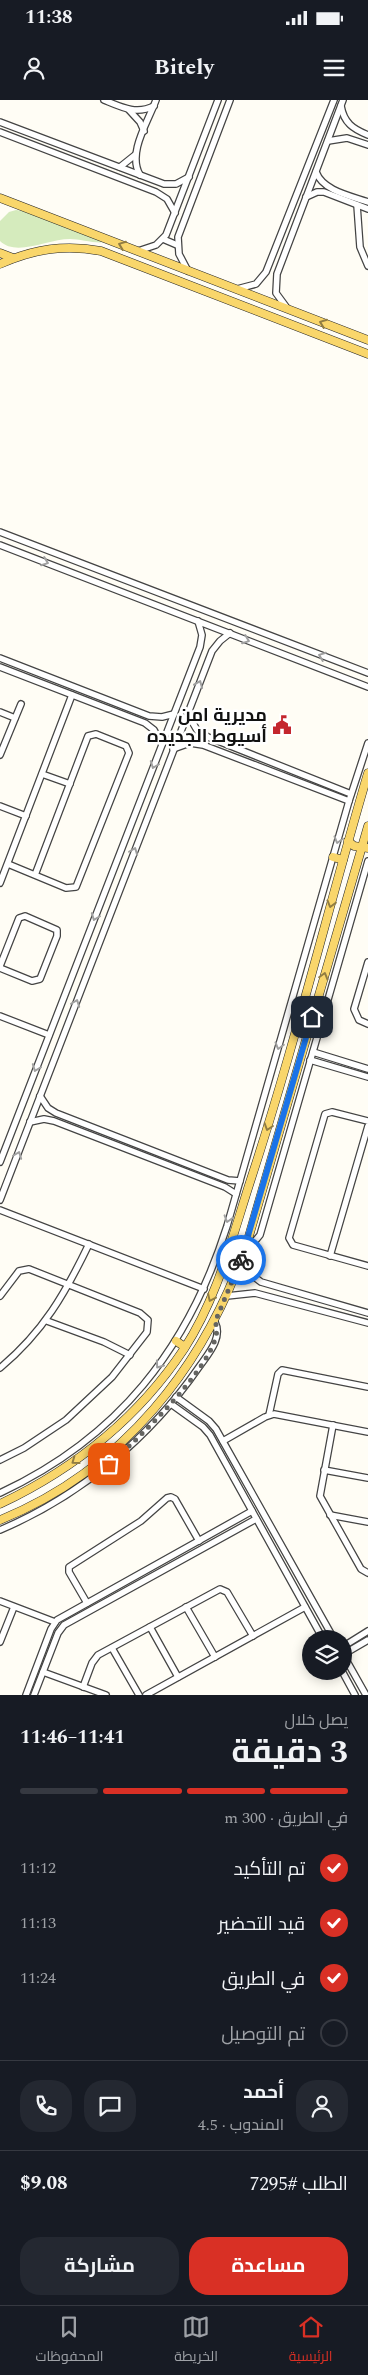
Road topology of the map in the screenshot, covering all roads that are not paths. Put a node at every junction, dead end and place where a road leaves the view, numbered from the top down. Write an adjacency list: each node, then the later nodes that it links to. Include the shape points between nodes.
1 (104, 100): 7 (street)
2 (218, 100): 8 (street)
3 (230, 100): 9 (street)
4 (334, 100): 16 (street)
5 (155, 103): 7 (street, via 140,110); 11 (street)
6 (342, 103): 13 (street, via 347,122); 14 (street)
7 (129, 110): 11 (street)
8 (213, 114): 9 (street); 22 (street)
9 (223, 118): 34 (street)
10 (0, 122): 19 (street)
11 (144, 131): 18 (street)
12 (0, 132): 24 (street)
13 (368, 135)
14 (328, 141): 15 (street, via 347,138); 17 (street)
15 (368, 145)
16 (314, 151): 17 (street); 41 (street)
17 (322, 154): 20 (street)
18 (135, 155): 19 (street); 21 (street)
19 (120, 167): 21 (street)
20 (316, 172): 25 (street); 27 (street, via 327,186)
21 (140, 176): 23 (street)
22 (189, 176): 23 (street, via 176,184); 32 (street)
23 (164, 184): 24 (street)
24 (160, 194): 32 (street)
25 (306, 197): 29 (street, via 324,192); 42 (street)
26 (0, 198): 28 (main road)
27 (368, 202)
28 (11, 203): 30 (main road); 35 (main road, one-way to 28)
29 (357, 204): 31 (street); 39 (street, via 360,247)
30 (0, 208)
31 (368, 209)
32 (175, 213): 33 (street)
33 (163, 239): 34 (street); 35 (street, via 152,248)
34 (177, 245): 40 (street)
35 (137, 251): 40 (main road)
36 (0, 253): 37 (main road)
37 (13, 258): 38 (main road); 46 (main road, via 50,248 101,251)
38 (0, 264)
39 (368, 266)
40 (188, 271): 43 (main road)
41 (264, 276): 42 (street); 43 (street, via 252,286)
42 (275, 280): 44 (street, via 278,297)
43 (236, 289): 44 (main road)
44 (289, 310): 45 (main road, one-way to 44)
45 (365, 339): 46 (main road)
46 (358, 350): 47 (main road)
47 (368, 354)
48 (0, 532): 50 (street)
49 (0, 545): 51 (street, one-way to 51)
50 (103, 572): 51 (street); 56 (street, one-way to 50)
51 (100, 583): 52 (street)
52 (198, 621): 53 (street); 64 (street, via 202,634 200,647)
53 (230, 633): 57 (street, one-way to 57); 63 (street, one-way to 53, via 214,647)
54 (0, 658): 59 (street)
55 (0, 667): 58 (street)
56 (368, 673)
57 (368, 687)
58 (72, 695): 61 (street); 71 (street)
59 (107, 700): 61 (street); 64 (street, via 149,716)
60 (21, 704): 65 (street)
61 (104, 707): 67 (street, via 145,723 154,730)
62 (0, 712): 65 (street)
63 (187, 713): 68 (street); 73 (street, via 193,725 208,737)
64 (174, 714): 67 (street)
65 (15, 718): 69 (street)
66 (368, 743): 73 (street)
67 (162, 745): 79 (street, one-way to 79)
68 (173, 749): 74 (street, via 190,743 203,745); 80 (street)
69 (0, 755)
70 (368, 772): 76 (main road)
71 (42, 774): 72 (street); 77 (street)
72 (70, 784): 87 (street); 87 (street, via 91,734 128,748 129,753 78,885 68,888)
73 (351, 794): 74 (street)
74 (348, 805): 76 (main road); 83 (street, one-way to 83)
75 (0, 806): 77 (street)
76 (356, 812): 81 (main road)
77 (26, 816): 86 (street)
78 (368, 826): 82 (main road)
79 (130, 827): 80 (street); 97 (street, one-way to 97)
80 (142, 832): 100 (street, one-way to 80)
81 (348, 841): 82 (main road, via 354,846); 84 (main road)
82 (365, 847): 90 (main road)
83 (333, 857): 84 (main road); 112 (street, one-way to 112)
84 (343, 860): 88 (main road)
85 (368, 861): 93 (street)
86 (8, 864): 87 (street); 89 (street)
87 (35, 875)
88 (337, 882): 90 (main road); 105 (main road, one-way to 105)
89 (0, 883)
90 (350, 887): 91 (main road)
91 (329, 960): 93 (main road); 106 (main road, one-way to 91)
92 (368, 962): 96 (street, via 354,1009 358,1020)
93 (339, 963): 98 (street)
94 (0, 967): 94 (street, via 32,981 40,979 58,936 57,930 25,916 19,918)
95 (0, 1016): 97 (street)
96 (368, 1024)
97 (49, 1035): 99 (street)
98 (313, 1052): 101 (street); 102 (street)
99 (42, 1053): 100 (street); 110 (street, one-way to 110)
100 (55, 1057): 104 (street)
101 (310, 1060): 103 (street); 117 (street, via 260,1236)
102 (368, 1069)
103 (368, 1077)
104 (40, 1096): 108 (street); 112 (street, via 56,1113 228,1180)
105 (274, 1110): 106 (main road); 122 (main road, one-way to 122)
106 (285, 1112): 117 (main road)
107 (368, 1121): 118 (street, via 332,1112 325,1114 289,1235 293,1245)
108 (30, 1122): 113 (street, via 54,1120 225,1186); 114 (street, one-way to 108)
109 (368, 1126): 118 (street)
110 (3, 1148): 111 (street)
111 (0, 1162)
112 (240, 1181): 113 (street)
113 (236, 1194): 121 (street, one-way to 121)
114 (0, 1200)
115 (0, 1210): 116 (street)
116 (89, 1244): 123 (street); 124 (street)
117 (247, 1244): 119 (main road)
118 (330, 1256): 120 (street)
119 (240, 1262): 126 (main road); 127 (street, via 261,1282)
120 (368, 1266)
121 (209, 1277): 122 (main road); 124 (street)
122 (218, 1281): 128 (main road, one-way to 128)
123 (70, 1284): 125 (street, via 26,1269 16,1274); 129 (street); 134 (street, via 145,1316 149,1326 147,1332)
124 (204, 1290): 132 (street)
125 (0, 1296)
126 (227, 1296): 130 (main road); 131 (street, via 255,1293)
127 (368, 1313)
128 (202, 1316): 130 (main road); 133 (main road)
129 (47, 1321): 134 (street); 135 (street)
130 (215, 1322): 137 (street, via 218,1332 214,1343); 139 (main road)
131 (368, 1323)
132 (176, 1341): 133 (main road); 151 (street, one-way to 151, via 144,1384 110,1421 62,1458)
133 (185, 1348): 142 (main road)
134 (130, 1355): 146 (street, via 112,1377 68,1418 38,1440)
135 (0, 1368)
136 (368, 1387): 140 (street, via 282,1370 278,1374)
137 (176, 1397): 138 (street); 145 (street, via 211,1422)
138 (171, 1404): 139 (street); 150 (street, via 209,1433)
139 (154, 1415): 144 (main road); 158 (street, via 134,1443 75,1490)
140 (269, 1415): 141 (street); 145 (street)
141 (332, 1425): 143 (street); 147 (street)
142 (120, 1426): 144 (main road); 152 (main road, one-way to 152, via 68,1466)
143 (368, 1432)
144 (129, 1435): 156 (main road, via 54,1492)
145 (223, 1441): 148 (street)
146 (0, 1460)
147 (324, 1470): 149 (street); 154 (street, via 319,1494)
148 (242, 1476): 150 (street); 171 (street)
149 (368, 1478)
150 (235, 1480): 153 (street)
151 (0, 1493)
152 (0, 1504)
153 (252, 1511): 155 (street); 159 (street)
154 (330, 1514): 157 (street); 160 (street, via 361,1569)
155 (256, 1519): 163 (street); 167 (street)
156 (0, 1520)
157 (368, 1522)
158 (0, 1530)
159 (199, 1541): 161 (street); 164 (street, via 174,1499 169,1497 141,1521 69,1567)
160 (368, 1572)
161 (102, 1594): 163 (street); 164 (street)
162 (0, 1601): 165 (street)
163 (106, 1601): 181 (street, via 62,1627)
164 (87, 1603): 168 (street)
165 (14, 1606): 168 (street); 176 (street)
166 (186, 1607): 169 (street); 173 (street, via 218,1590 225,1590); 179 (street)
167 (305, 1607): 170 (street); 173 (street)
168 (55, 1622): 185 (street)
169 (150, 1627): 177 (street); 182 (street)
170 (318, 1630)
171 (329, 1630)
172 (368, 1631): 175 (street)
173 (253, 1636): 179 (street)
174 (368, 1640): 178 (street)
175 (352, 1641)
176 (0, 1642)
177 (112, 1648): 184 (street, via 94,1659); 188 (street)
178 (352, 1650)
179 (215, 1657): 182 (street)
180 (352, 1670): 191 (street)
181 (43, 1672): 184 (street); 186 (street)
182 (178, 1678): 189 (street)
183 (347, 1680): 190 (street)
184 (83, 1687): 187 (street)
185 (26, 1695)
186 (34, 1695)
187 (106, 1695)
188 (139, 1695)
189 (146, 1695)
190 (355, 1695)
191 (366, 1695)

